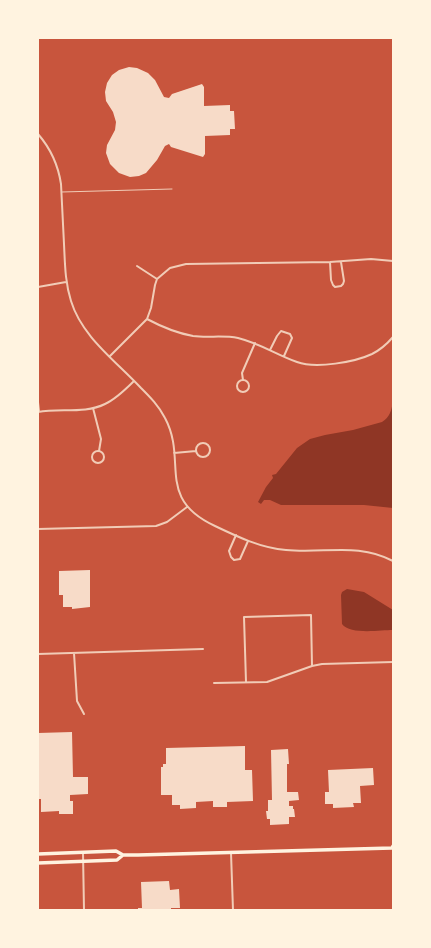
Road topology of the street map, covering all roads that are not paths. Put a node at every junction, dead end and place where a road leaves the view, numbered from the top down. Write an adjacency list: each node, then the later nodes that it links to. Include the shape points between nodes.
1 (38, 134): 3 (street, via 56,162)
2 (172, 189): 3 (lane)
3 (62, 192): 9 (street)
4 (330, 262): 5 (street); 5 (street, via 331,283 335,287 344,281); 8 (street, via 186,264 170,268)
5 (342, 262): 6 (street, via 371,258)
6 (393, 262)
7 (137, 266): 8 (street)
8 (157, 278): 11 (street)
9 (66, 282): 10 (street); 15 (street, via 81,323)
10 (38, 287)
11 (147, 319): 13 (street, via 164,328 192,336 226,336); 15 (street)
12 (393, 337): 16 (street, via 386,345 368,356 329,364 306,365)
13 (255, 343): 14 (street); 17 (street, via 242,373)
14 (270, 350): 16 (street); 16 (street, via 281,331 290,334 292,338)
15 (110, 356): 18 (street)
16 (284, 356)
17 (243, 380): 17 (street, via 238,386 240,391 244,392 249,387 247,381)
18 (134, 381): 20 (street, via 114,399); 24 (street, via 163,415 169,428)
19 (38, 402): 21 (street)
20 (93, 408): 21 (street); 22 (street, via 101,439)
21 (39, 411)
22 (99, 451): 22 (street, via 92,454 92,459 100,463 104,459)
23 (196, 451): 23 (street, via 203,457 208,454 209,449 201,444); 24 (street)
24 (174, 453): 25 (street, via 176,485)
25 (187, 507): 26 (street, via 167,522 156,526); 27 (street, via 204,521)
26 (38, 529)
27 (236, 535): 28 (street); 28 (street, via 229,551 234,560 240,559)
28 (248, 541): 29 (street, via 288,550 357,550 377,554)
29 (393, 561)
30 (203, 649): 31 (street)
31 (74, 653): 32 (street); 37 (street, via 77,701)
32 (38, 654)
33 (393, 662): 34 (street)
34 (312, 666): 35 (street, via 267,682); 35 (street, via 310,615 244,617)
35 (246, 682): 36 (street)
36 (214, 683)
37 (84, 714)
38 (393, 848): 40 (main road)
39 (83, 852): 41 (main road); 42 (main road, via 116,852); 43 (street)
40 (231, 852): 42 (main road); 46 (street)
41 (38, 854)
42 (123, 855): 43 (main road, via 117,860)
43 (83, 861): 44 (main road); 45 (street)
44 (38, 863)
45 (84, 910)
46 (233, 910)

